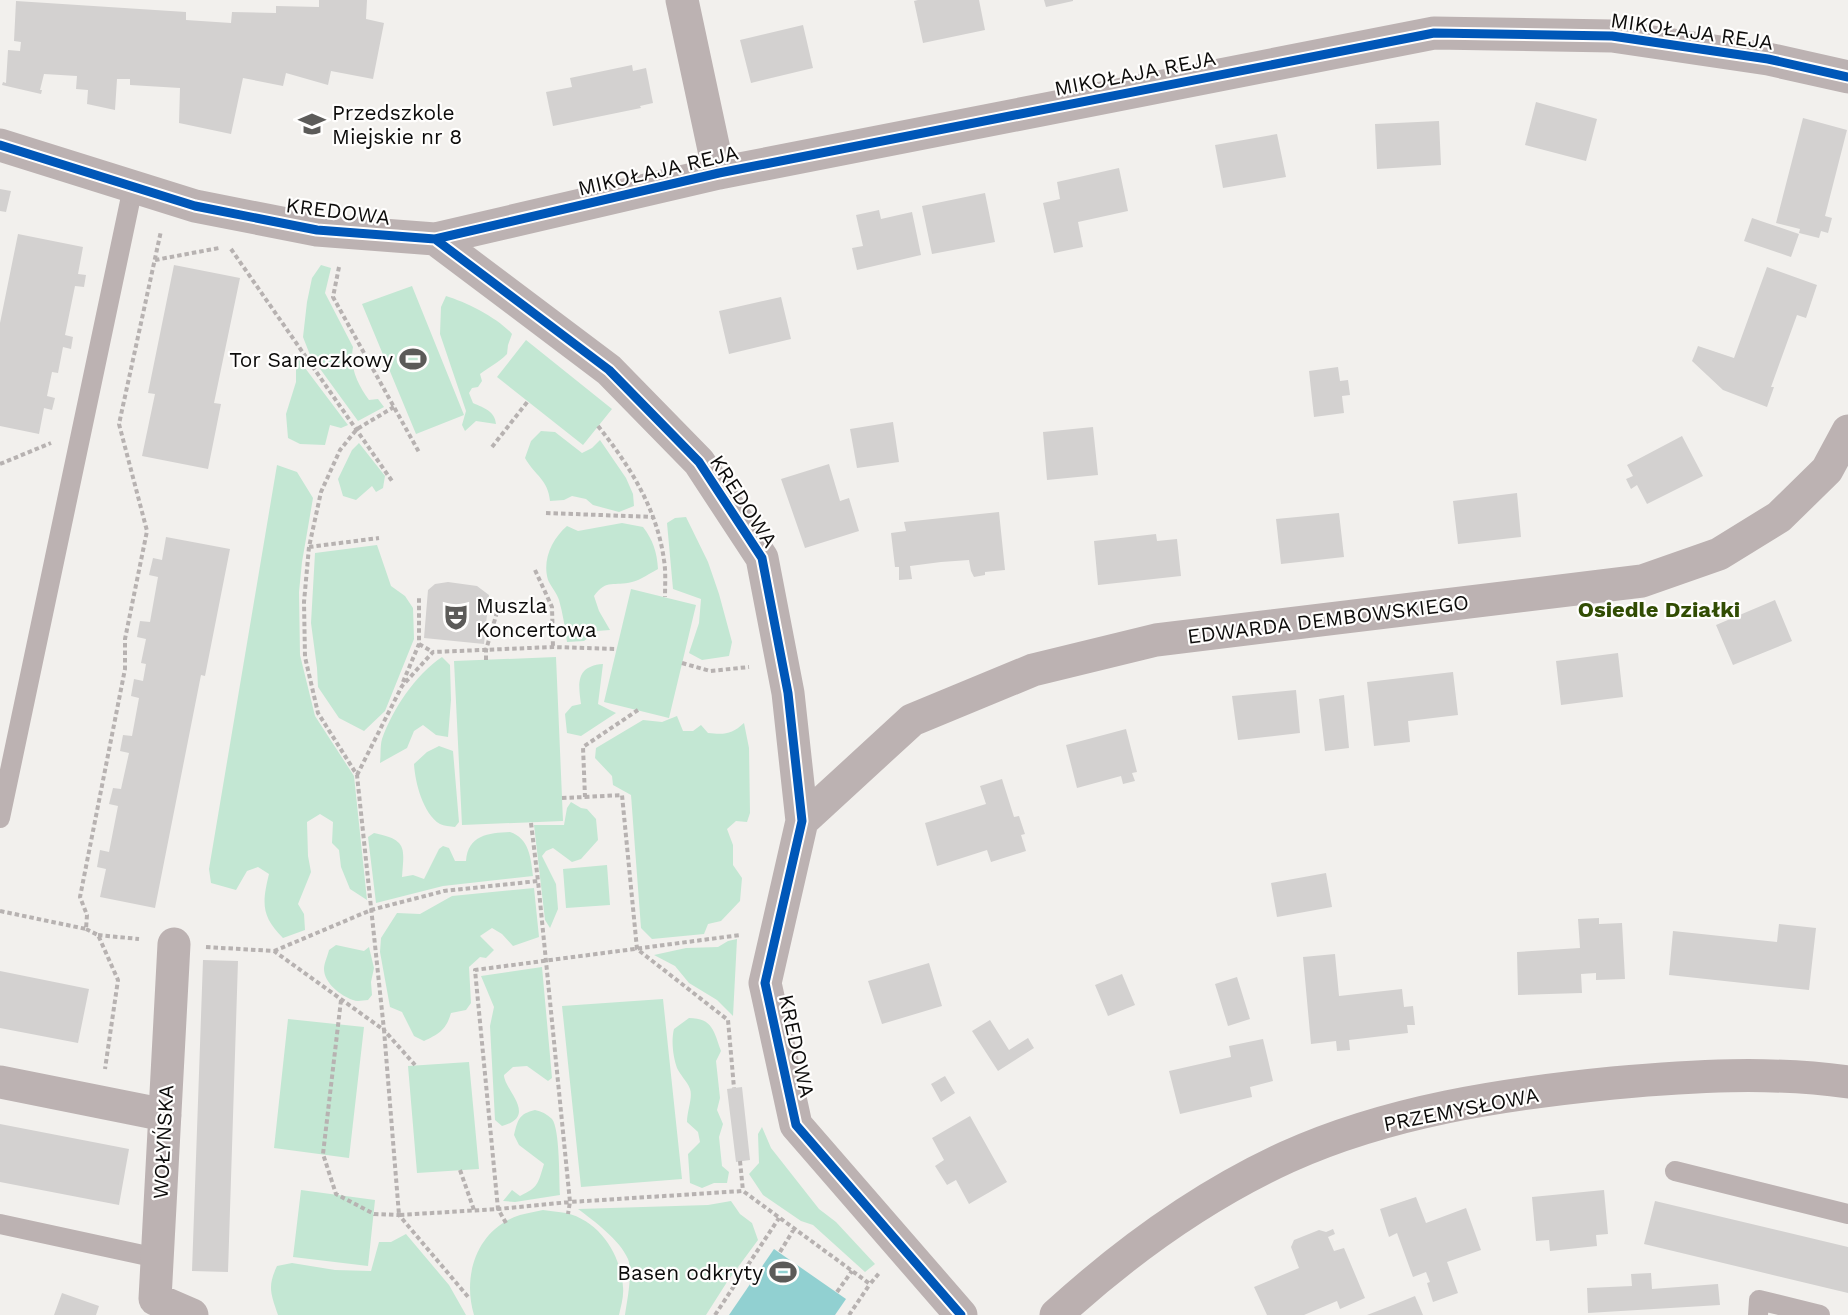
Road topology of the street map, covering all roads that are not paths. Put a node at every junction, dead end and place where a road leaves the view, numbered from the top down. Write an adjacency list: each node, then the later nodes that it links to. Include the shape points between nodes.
1 (682, 0): 4 (street)
2 (1848, 77): 4 (street, MIKOŁAJA REJA, via 1768,59 1612,36 1434,33)
3 (0, 145): 5 (street, KREDOWA)
4 (719, 173): 6 (street, MIKOŁAJA REJA)
5 (134, 187): 6 (street, KREDOWA, via 195,206 317,230); 8 (lane)
6 (435, 239): 9 (street, KREDOWA, via 609,370 699,462 762,558 788,693)
7 (1848, 431): 9 (street, EDWARDA DEMBOWSKIEGO, via 1827,470 1779,517 1719,554 1642,581 1156,640 1033,670 912,720)
8 (0, 818)
9 (802, 821): 19 (street, KREDOWA, via 765,983 796,1125)
10 (174, 944): 13 (street, WOŁYŃSKA)
11 (0, 1082): 13 (street)
12 (1848, 1082): 20 (main road, PRZEMYSŁOWA, via 1744,1075 1668,1078 1487,1100 1388,1121 1288,1157 1210,1198 1122,1257)
13 (165, 1115): 17 (street, WOŁYŃSKA)
14 (1675, 1171): 15 (lane)
15 (1848, 1214)
16 (0, 1224): 17 (lane)
17 (157, 1258): 18 (street, WOŁYŃSKA, via 154,1299)
18 (192, 1315)
19 (961, 1315)
20 (1056, 1315)
21 (1758, 1315): 22 (lane, via 1759,1300)
22 (1820, 1315)

